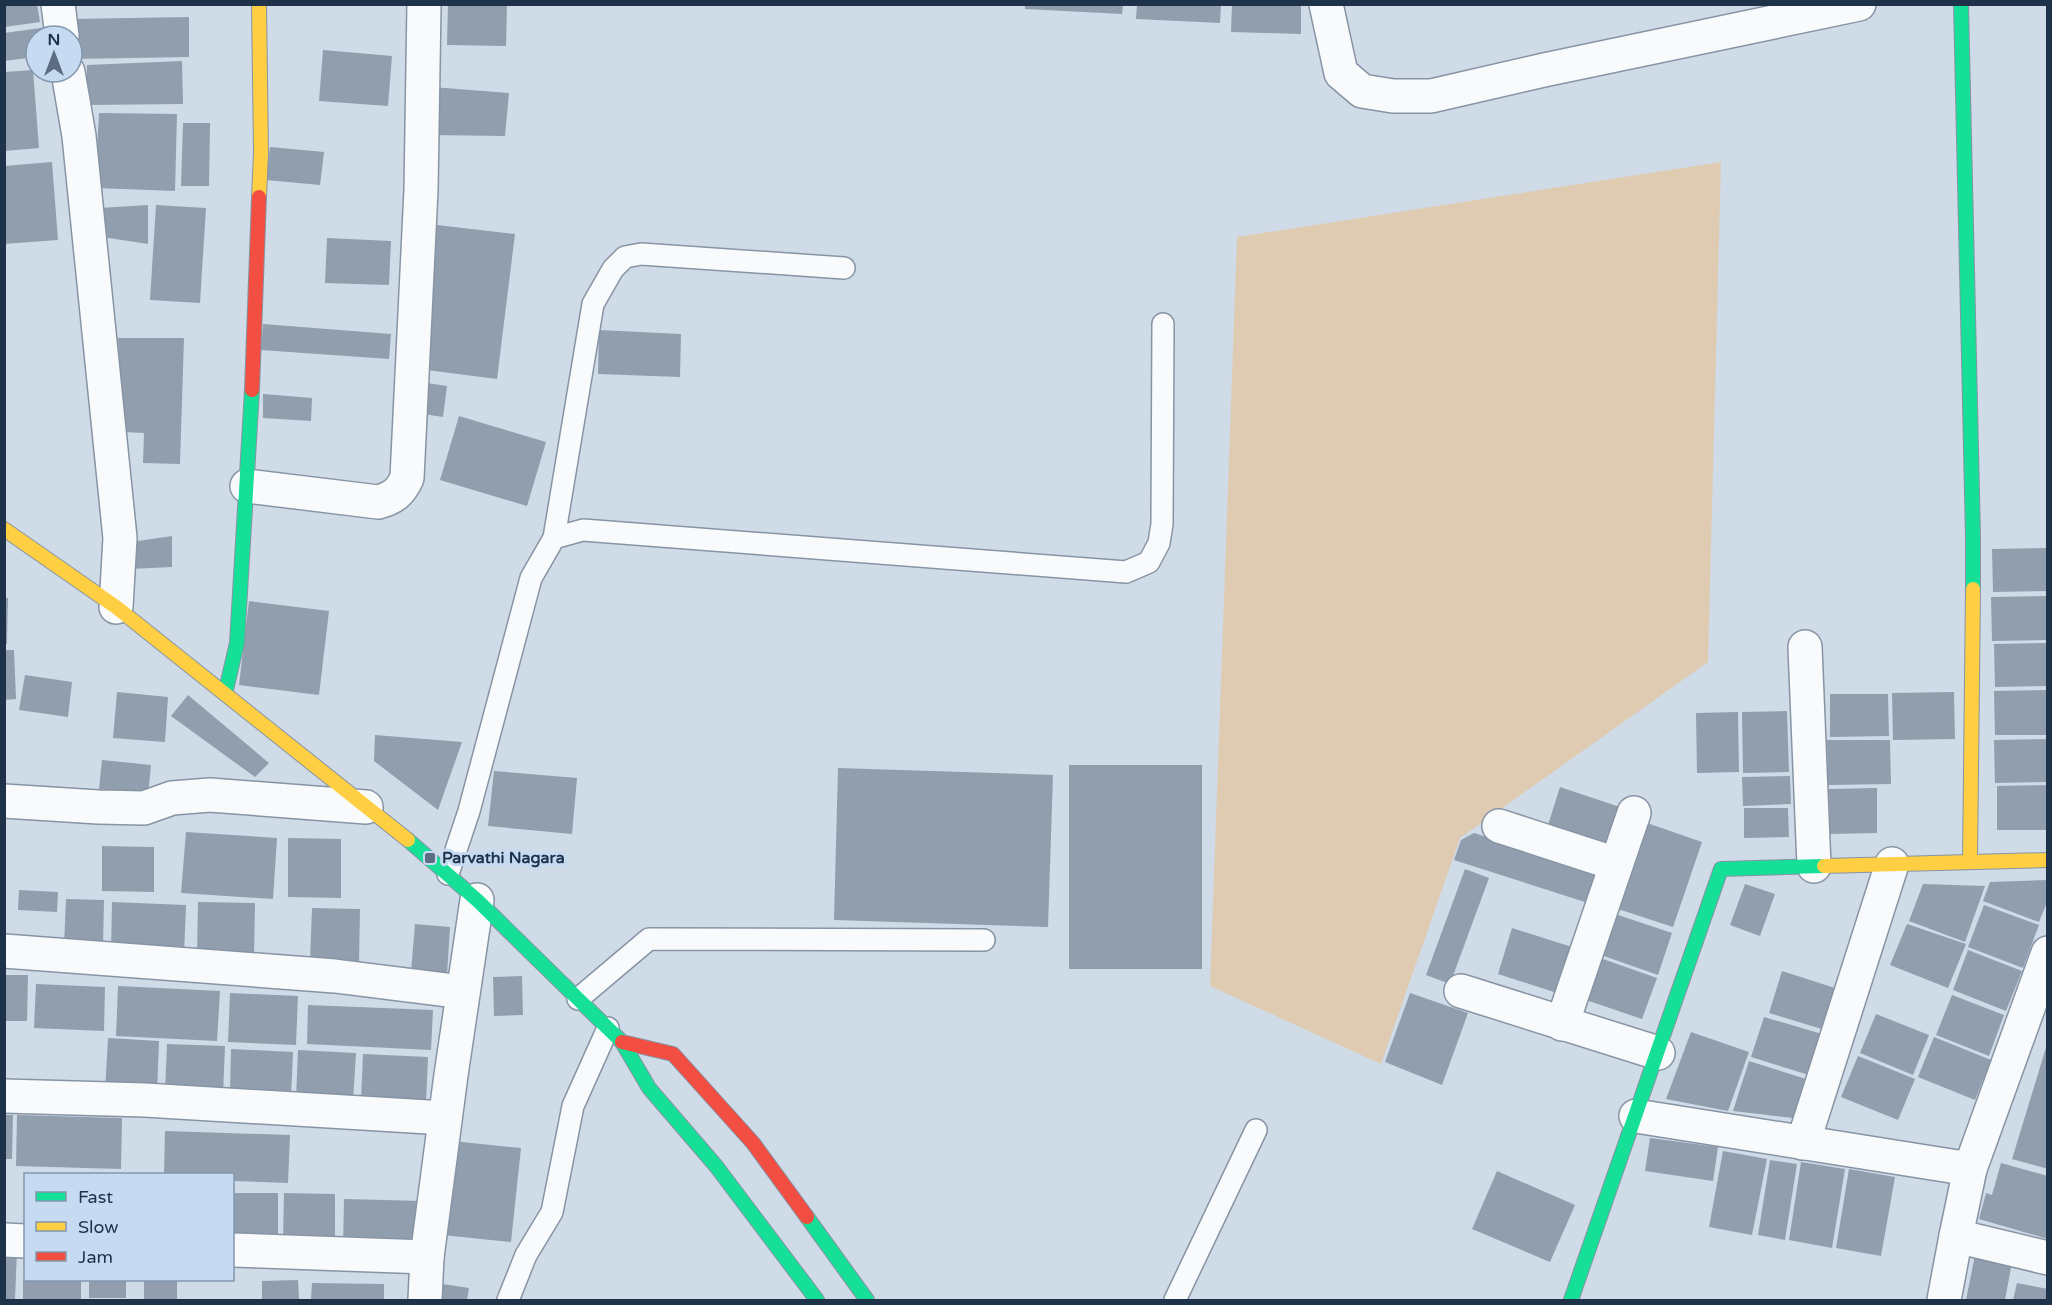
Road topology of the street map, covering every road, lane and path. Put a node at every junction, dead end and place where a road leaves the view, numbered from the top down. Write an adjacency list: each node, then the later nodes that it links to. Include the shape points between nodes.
1 (58, 4): 7 (street)
2 (259, 4): 11 (street, via 261,153)
3 (424, 4): 11 (street, via 421,190 407,478 391,499 378,502)
4 (1326, 4): 5 (street, via 1341,73 1362,91 1393,96 1431,96)
5 (1859, 4)
6 (1961, 4): 22 (street, via 1973,537)
7 (60, 24)
8 (70, 84): 14 (street, via 79,136 120,538)
9 (844, 268): 13 (lane, via 641,254 624,257 593,304)
10 (1163, 324): 13 (lane, via 1162,524 1159,543 1149,562 1126,572 583,530)
11 (247, 486): 16 (street, via 237,643)
12 (4, 530): 14 (street)
13 (554, 538): 26 (lane, via 531,578 469,811)
14 (116, 607): 16 (street)
15 (1805, 647): 25 (street)
16 (225, 694): 18 (street)
17 (4, 801): 18 (street, via 144,808 172,798 210,795)
18 (366, 807): 26 (street)
19 (1634, 813): 23 (street)
20 (1499, 826): 23 (street)
21 (2048, 860): 22 (street)
22 (1970, 862): 24 (street)
23 (1616, 864): 34 (street)
24 (1892, 864): 25 (street); 41 (street)
25 (1814, 866): 36 (street, via 1721,869)
26 (448, 874): 27 (street)
27 (477, 900): 32 (street); 33 (street)
28 (984, 940): 33 (lane, via 649,939)
29 (4, 951): 32 (street, via 336,976)
30 (2048, 953): 42 (street)
31 (1461, 991): 34 (street)
32 (463, 992): 39 (street)
33 (578, 999): 35 (street)
34 (1562, 1024): 36 (street)
35 (615, 1035): 50 (lane, via 573,1106 552,1212 526,1255); 51 (street, via 649,1088 716,1166); 52 (street, via 673,1054 753,1143)
36 (1658, 1053): 38 (street)
37 (4, 1096): 39 (street, via 145,1100)
38 (1636, 1116): 41 (street); 54 (street)
39 (445, 1118): 47 (street)
40 (1256, 1130): 53 (lane)
41 (1803, 1143): 42 (street)
42 (1970, 1169): 43 (street)
43 (1956, 1236): 48 (street); 55 (street)
44 (4, 1240): 45 (street)
45 (24, 1241)
46 (234, 1250): 47 (street)
47 (427, 1257): 49 (street)
48 (2048, 1258)
49 (425, 1300)
50 (508, 1300)
51 (817, 1300)
52 (867, 1300)
53 (1175, 1300)
54 (1570, 1300)
55 (1944, 1300)

